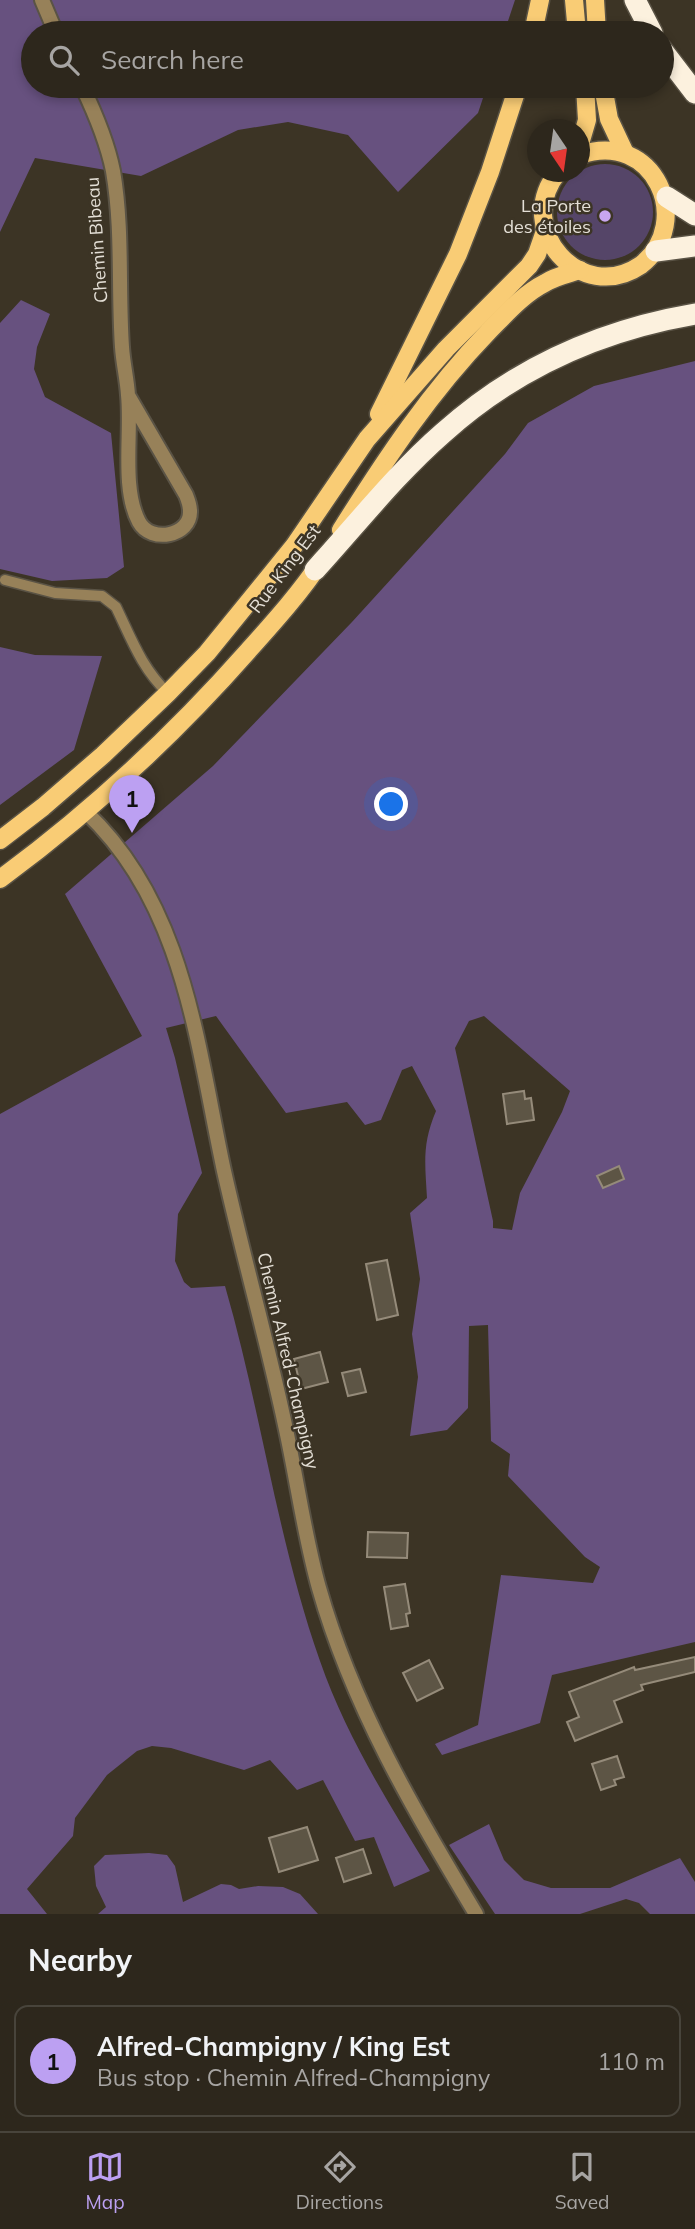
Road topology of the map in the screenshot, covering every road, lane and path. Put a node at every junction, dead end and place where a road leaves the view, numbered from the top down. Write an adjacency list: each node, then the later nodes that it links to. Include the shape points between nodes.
1 (42, 0): 6 (street)
2 (540, 0): 7 (main road)
3 (574, 0): 8 (main road)
4 (595, 0): 9 (main road)
5 (635, 0): 10 (highway)
6 (51, 21)
7 (536, 21)
8 (576, 21)
9 (596, 21)
10 (646, 21)
11 (674, 66): 12 (highway)
12 (695, 93)
13 (88, 98): 28 (street, Chemin Bibeau, via 106,144 116,190 122,349)
14 (514, 98): 29 (main road, via 458,254)
15 (587, 98): 17 (main road)
16 (605, 98): 19 (main road, via 609,119)
17 (587, 119)
18 (590, 153): 19 (main road)
19 (625, 153): 21 (main road, via 649,167)
20 (551, 182): 23 (main road, via 543,202)
21 (667, 197): 22 (highway); 25 (main road, via 667,228)
22 (695, 215)
23 (545, 231): 26 (main road, via 560,257); 29 (main road, Rue King Est, via 529,266 446,349)
24 (695, 246): 25 (highway)
25 (656, 251): 26 (main road, via 622,274 600,276)
26 (580, 271): 30 (main road, Rue King Est, via 537,288 458,365 397,442)
27 (695, 314): 30 (highway, via 605,337 505,385 423,452)
28 (129, 397): 28 (street, Chemin Bibeau, via 129,475 138,520 148,533 167,536 176,533 191,512 186,495)
29 (367, 439): 32 (main road, Rue King Est, via 266,582)
30 (316, 570): 33 (main road, Rue King Est, via 211,693)
31 (5, 580): 32 (lane, via 110,600 142,662)
32 (168, 693): 34 (main road, Rue King Est, via 82,774)
33 (86, 812): 35 (main road, Rue King Est); 36 (street, Chemin Alfred-Champigny, via 139,877 162,922 179,972 283,1414 315,1576 332,1630 385,1753)
34 (0, 839)
35 (0, 879)
36 (475, 1914)

